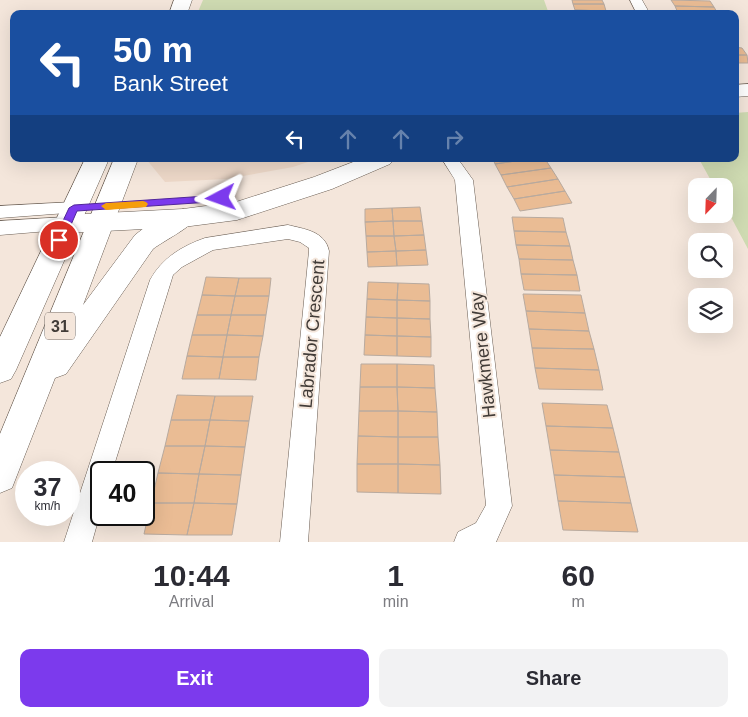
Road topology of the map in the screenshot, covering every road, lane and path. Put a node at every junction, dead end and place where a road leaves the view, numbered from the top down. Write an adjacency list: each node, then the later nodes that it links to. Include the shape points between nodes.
1 (96, 162): 8 (main road, 31)
2 (125, 162): 7 (main road, 31)
3 (374, 162): 5 (main road)
4 (452, 162): 16 (street, Hawkmere Way, via 464,180 499,506 486,533)
5 (290, 194): 7 (main road); 9 (main road, via 237,212)
6 (0, 212): 8 (street)
7 (103, 214): 8 (main road); 9 (main road); 12 (main road, 31)
8 (70, 216): 10 (street); 11 (main road, 31)
9 (183, 218): 12 (main road, via 158,230 138,248)
10 (0, 228)
11 (0, 370)
12 (34, 393): 13 (main road, 31)
13 (0, 476)
14 (78, 542): 15 (street, Labrador Crescent, via 160,280 166,270 200,247 288,232 306,236 318,245 319,251)
15 (294, 542)
16 (468, 542)

